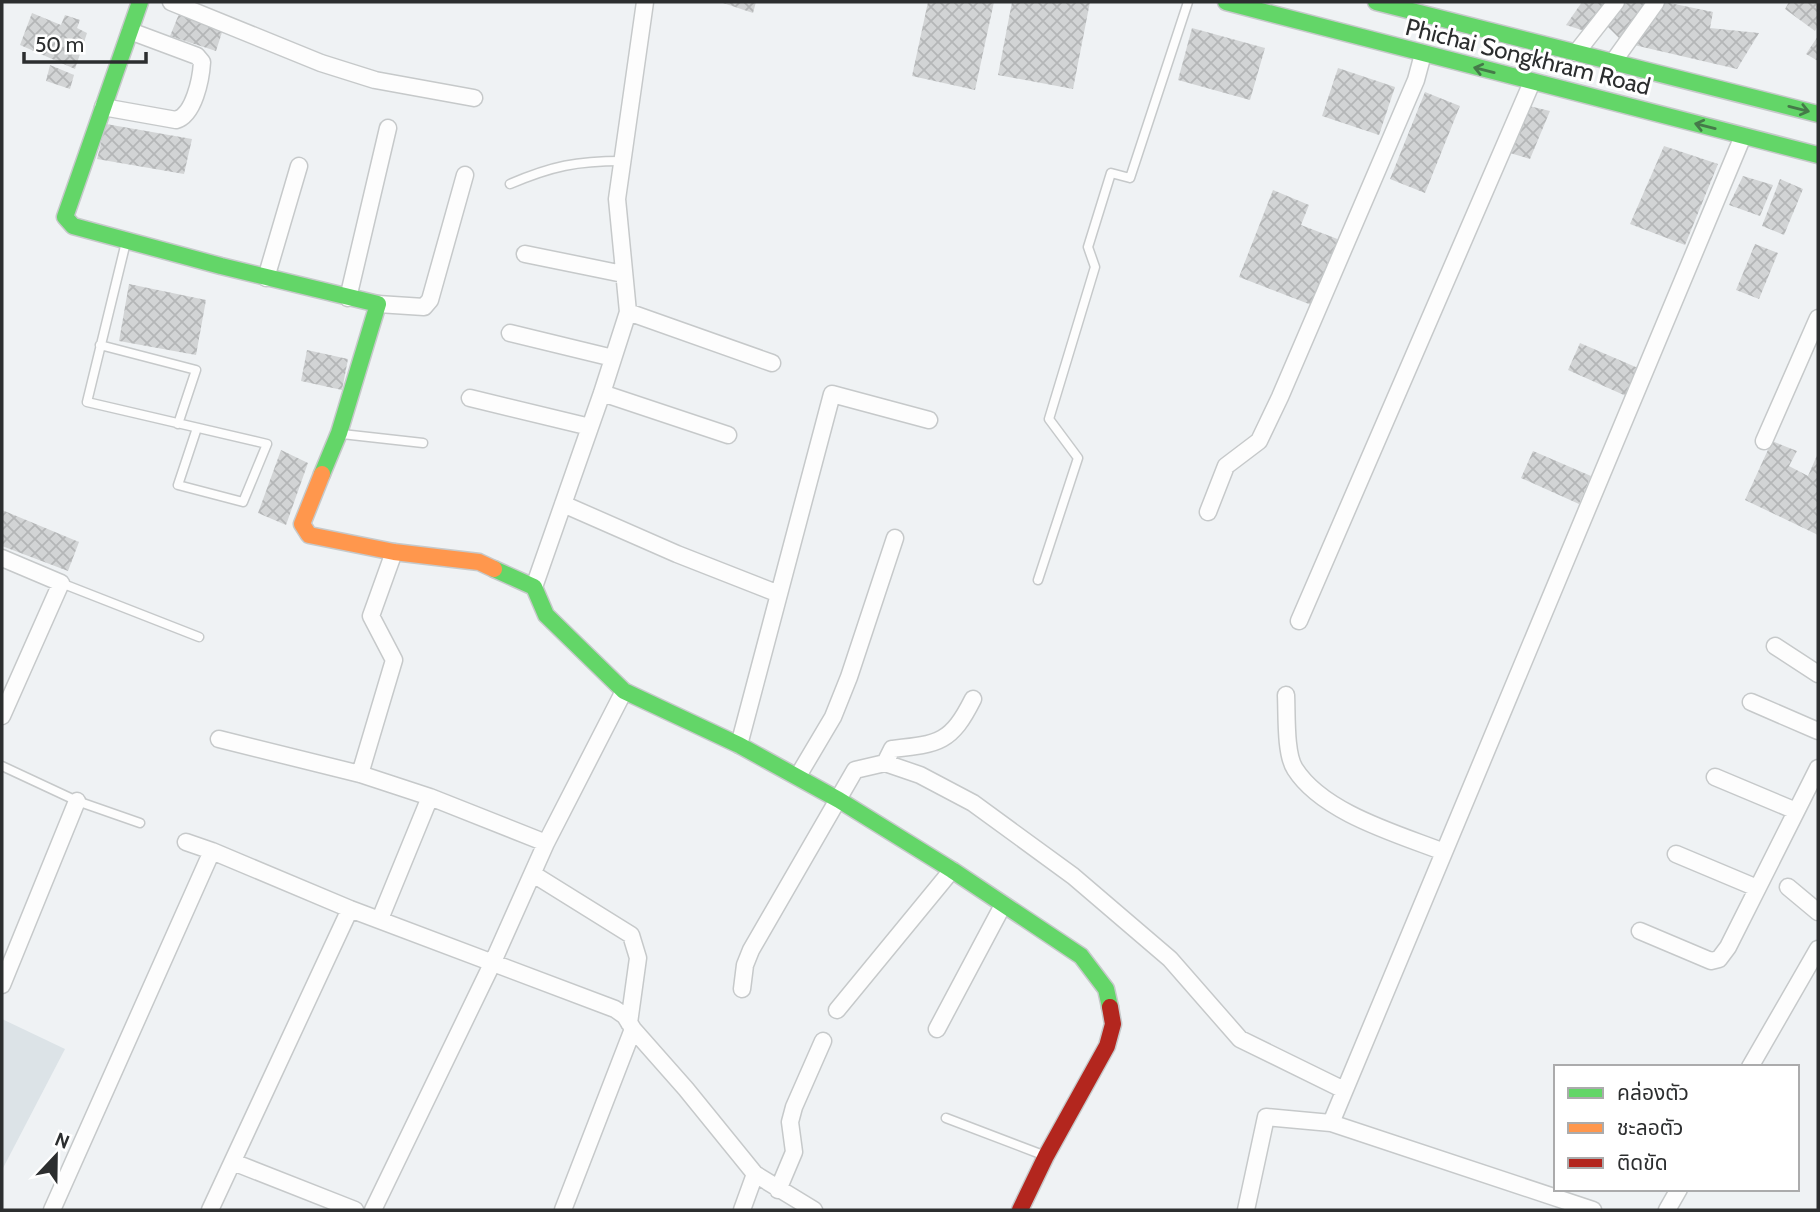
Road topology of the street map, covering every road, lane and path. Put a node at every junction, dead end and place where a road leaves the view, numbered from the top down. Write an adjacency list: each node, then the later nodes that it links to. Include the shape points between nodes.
1 (141, 2): 9 (street)
2 (171, 2): 14 (street, via 321,63 375,80)
3 (645, 2): 20 (street)
4 (1188, 2): 51 (lane, via 1130,178 1111,173 1088,247 1095,267 1049,418 1078,458)
5 (1226, 2): 11 (street, Phichai Songkhram Road)
6 (1616, 2): 10 (street)
7 (1656, 2): 12 (street)
8 (1383, 3): 10 (street, Phichai Songkhram Road)
9 (130, 31): 15 (street); 15 (street, via 197,56 202,62 189,111 176,120)
10 (1576, 53): 12 (street, Phichai Songkhram Road)
11 (1423, 54): 13 (street, Phichai Songkhram Road, one-way to 11); 47 (street, via 1416,80 1280,397 1256,444 1226,466)
12 (1613, 62): 16 (street, Phichai Songkhram Road, one-way to 16)
13 (1532, 82): 18 (street, Phichai Songkhram Road, one-way to 13); 55 (street)
14 (474, 98)
15 (103, 107): 24 (street, via 65,217 73,226)
16 (1818, 114)
17 (388, 128): 28 (street)
18 (1743, 136): 19 (street, Phichai Songkhram Road); 81 (street)
19 (1818, 155)
20 (622, 161): 23 (lane, via 572,163); 26 (street, via 617,199)
21 (299, 166): 27 (street)
22 (465, 175): 29 (street, via 428,304)
23 (510, 184)
24 (126, 239): 27 (street); 33 (lane)
25 (525, 254): 26 (street)
26 (623, 274): 30 (street)
27 (266, 278): 28 (street)
28 (348, 298): 29 (street)
29 (378, 304): 42 (street)
30 (628, 312): 34 (street); 35 (street)
31 (1818, 318): 44 (street)
32 (510, 333): 34 (street)
33 (100, 345): 39 (lane, via 86,402); 39 (lane, via 197,370)
34 (613, 358): 36 (street)
35 (772, 363)
36 (602, 393): 40 (street); 43 (street)
37 (470, 398): 40 (street)
38 (929, 420): 54 (street, via 832,394)
39 (178, 424): 41 (lane)
40 (590, 427): 46 (street)
41 (197, 428): 41 (lane, via 178,485 243,502 267,444)
42 (339, 433): 45 (lane); 49 (street, via 302,524 309,535)
43 (728, 435)
44 (1764, 441)
45 (423, 443)
46 (563, 504): 53 (street); 54 (street)
47 (1208, 512)
48 (895, 538): 71 (street, via 833,717)
49 (394, 552): 53 (street, via 479,562); 70 (street, via 370,616 394,660)
50 (2, 558): 52 (street)
51 (1038, 580)
52 (61, 583): 56 (lane); 63 (street)
53 (534, 587): 59 (street, via 546,615)
54 (779, 594): 66 (street)
55 (1299, 621)
56 (199, 637)
57 (1775, 646): 58 (street)
58 (1818, 674)
59 (624, 691): 66 (street); 79 (street)
60 (1286, 695): 81 (street, via 1294,769 1311,786 1349,814)
61 (973, 699): 67 (street, via 961,724 935,743 892,749)
62 (1751, 702): 64 (street)
63 (2, 716)
64 (1818, 731)
65 (219, 739): 70 (street)
66 (738, 745): 71 (street)
67 (885, 763): 74 (street, via 855,769); 101 (street, via 920,775 973,803 1073,876 1170,959 1240,1039)
68 (2, 766): 75 (lane)
69 (1817, 773): 76 (street)
70 (360, 774): 73 (street)
71 (798, 776): 74 (street)
72 (1715, 777): 76 (street)
73 (430, 797): 79 (street); 90 (street)
74 (839, 800): 83 (street); 95 (street, via 751,950)
75 (77, 801): 77 (lane); 94 (street)
76 (1796, 811): 86 (street)
77 (140, 823)
78 (186, 842): 80 (street)
79 (546, 843): 84 (street)
80 (212, 851): 88 (street); 110 (street)
81 (1444, 852): 101 (street)
82 (1676, 854): 86 (street)
83 (952, 870): 87 (street); 96 (street)
84 (533, 874): 93 (street); 97 (street, via 631,935 638,958)
85 (1788, 887): 89 (street)
86 (1757, 888): 91 (street, via 1728,947 1711,961)
87 (1003, 905): 98 (street); 104 (street, via 1081,956 1106,989 1113,1024 1107,1046)
88 (351, 909): 90 (street); 105 (street)
89 (1818, 912)
90 (380, 919): 93 (street)
91 (1640, 931)
92 (1818, 949): 100 (street)
93 (492, 964): 97 (street, via 615,1009); 113 (street)
94 (2, 985)
95 (742, 989)
96 (837, 1010)
97 (631, 1026): 106 (street); 114 (street)
98 (937, 1029)
99 (823, 1041): 107 (street, via 794,1108 790,1122 794,1152)
100 (1751, 1065)
101 (1345, 1090): 103 (street)
102 (946, 1118): 104 (lane)
103 (1331, 1123): 109 (street); 118 (street, via 1266,1117)
104 (1046, 1156): 117 (street)
105 (233, 1162): 111 (street); 112 (street)
106 (755, 1174): 107 (street); 115 (street)
107 (778, 1190): 116 (street)
108 (1678, 1191): 119 (street)
109 (1584, 1209)
110 (52, 1210)
111 (210, 1210)
112 (355, 1210)
113 (373, 1210)
114 (564, 1210)
115 (742, 1210)
116 (814, 1210)
117 (1020, 1210)
118 (1245, 1210)
119 (1667, 1210)

